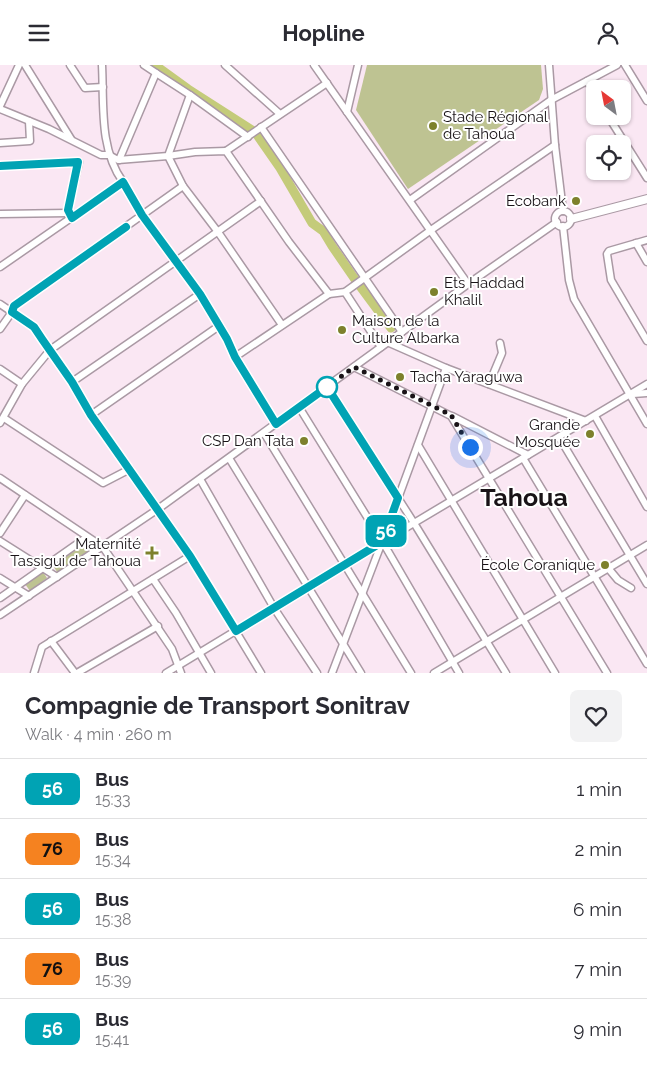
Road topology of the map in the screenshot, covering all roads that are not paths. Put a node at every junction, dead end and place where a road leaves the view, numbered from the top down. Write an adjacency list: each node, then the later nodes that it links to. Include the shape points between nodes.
1 (19, 65): 20 (street)
2 (25, 65): 27 (street)
3 (70, 65): 16 (street, via 85,88)
4 (102, 65): 16 (street)
5 (144, 65): 12 (street)
6 (225, 65): 22 (street)
7 (314, 65): 15 (street)
8 (358, 65): 21 (street)
9 (549, 65): 18 (street)
10 (617, 65): 13 (street)
11 (625, 65): 19 (street)
12 (156, 73): 17 (street); 33 (street)
13 (589, 80)
14 (586, 82): 18 (street)
15 (327, 83): 21 (street); 22 (street)
16 (103, 87): 31 (street)
17 (190, 95): 26 (street); 32 (street)
18 (551, 100): 29 (street); 39 (street)
19 (647, 101)
20 (0, 107): 23 (street)
21 (347, 112): 39 (street)
22 (280, 114): 25 (street)
23 (29, 121): 27 (street); 28 (street, via 30,141)
24 (614, 125): 35 (street)
25 (261, 127): 26 (street); 55 (street)
26 (248, 137): 30 (street)
27 (72, 140): 31 (street, via 101,155)
28 (0, 143)
29 (555, 145): 41 (street); 48 (street)
30 (226, 151): 32 (street, via 195,151); 40 (street)
31 (108, 155): 33 (street); 36 (street)
32 (168, 156): 33 (street); 37 (street)
33 (119, 160)
34 (0, 166): 43 (street, via 79,159)
35 (647, 178)
36 (123, 182): 43 (street); 44 (street)
37 (183, 186): 44 (street); 49 (street)
38 (647, 199): 45 (main road)
39 (410, 200): 48 (street)
40 (261, 201): 49 (street); 59 (street)
41 (563, 211): 45 (street, via 570,214); 46 (street, via 557,215)
42 (0, 214): 43 (street)
43 (70, 215): 54 (street)
44 (142, 215): 52 (street); 61 (street, via 14,306)
45 (571, 219): 47 (street, via 568,225)
46 (556, 222): 47 (street); 56 (street)
47 (563, 226): 80 (street, via 574,299)
48 (431, 230): 55 (street); 56 (street)
49 (218, 232): 52 (street); 62 (street)
50 (647, 240): 51 (street)
51 (636, 243): 53 (street); 66 (street, via 608,254 611,280)
52 (176, 261): 58 (street); 69 (street)
53 (647, 262)
54 (0, 267)
55 (365, 278): 57 (street); 65 (street)
56 (468, 283): 65 (street)
57 (345, 292): 59 (street); 68 (street)
58 (200, 294): 63 (street); 74 (street)
59 (329, 294): 62 (street)
60 (0, 304): 61 (street)
61 (12, 312): 64 (street); 69 (street, via 34,327)
62 (282, 325): 70 (street)
63 (220, 326): 70 (street); 83 (street)
64 (0, 329)
65 (402, 332): 68 (street)
66 (647, 341)
67 (500, 343): 76 (street, via 502,353)
68 (384, 345): 71 (street); 72 (street)
69 (50, 350): 74 (street); 75 (street)
70 (235, 357): 88 (street)
71 (354, 367): 78 (street); 81 (street)
72 (446, 368): 76 (street); 81 (street)
73 (0, 369): 75 (street)
74 (72, 382): 83 (street)
75 (22, 384): 86 (street)
76 (489, 384): 87 (street)
77 (647, 384): 80 (street)
78 (327, 387): 82 (street); 100 (street)
79 (647, 393): 80 (street)
80 (629, 395): 85 (street); 89 (street)
81 (432, 405): 84 (street); 92 (street)
82 (299, 407): 88 (street); 108 (street)
83 (91, 415): 95 (street)
84 (451, 415): 93 (street); 98 (street)
85 (595, 416): 87 (street); 102 (street)
86 (2, 420): 95 (street, via 103,483)
87 (586, 421): 91 (street)
88 (276, 424): 90 (street)
89 (647, 424)
90 (264, 433): 94 (street); 113 (street)
91 (559, 437): 93 (street); 112 (street)
92 (418, 445): 100 (street); 101 (street)
93 (526, 457): 98 (street); 117 (street)
94 (229, 458): 97 (street); 122 (street)
95 (130, 469): 103 (street)
96 (0, 478): 99 (street)
97 (200, 479): 103 (street); 129 (street)
98 (488, 479): 101 (street); 128 (street)
99 (25, 495): 105 (street); 106 (street)
100 (398, 498): 104 (street); 108 (street)
101 (452, 501): 104 (street); 131 (street)
102 (647, 507)
103 (158, 509): 110 (street); 111 (street)
104 (414, 523): 108 (street); 135 (street)
105 (0, 533)
106 (87, 537): 110 (street); 114 (street)
107 (0, 541): 114 (street)
108 (382, 542): 113 (street); 125 (street); 138 (street)
109 (647, 545): 112 (street)
110 (103, 547): 116 (street); 124 (street)
111 (190, 556): 119 (street); 133 (street)
112 (630, 556): 115 (street); 120 (street)
113 (345, 565): 122 (street); 125 (street)
114 (42, 568): 116 (street); 121 (street)
115 (608, 568): 117 (street); 123 (street)
116 (57, 577): 126 (street)
117 (595, 577): 128 (street); 139 (street)
118 (0, 578): 121 (street)
119 (153, 579): 124 (street); 137 (street)
120 (647, 584)
121 (15, 587): 126 (street); 127 (street)
122 (308, 587): 129 (street); 136 (street)
123 (631, 588)
124 (134, 590): 132 (street); 134 (street)
125 (362, 592): 136 (street); 150 (street)
126 (29, 596): 130 (street)
127 (0, 598)
128 (560, 598): 131 (street); 155 (street)
129 (274, 607): 133 (street); 147 (street)
130 (0, 615)
131 (524, 620): 135 (street); 154 (street)
132 (158, 626): 140 (street, via 172,649); 142 (street)
133 (236, 631): 137 (street); 146 (street)
134 (52, 641): 141 (street, via 42,647); 142 (street)
135 (488, 642): 138 (street); 153 (street)
136 (342, 644): 148 (street); 149 (street)
137 (199, 653): 140 (street); 145 (street)
138 (453, 662): 151 (street); 152 (street)
139 (647, 663)
140 (177, 666): 143 (street); 144 (street)
141 (34, 673)
142 (76, 673)
143 (166, 673)
144 (181, 673)
145 (211, 673)
146 (261, 673)
147 (317, 673)
148 (332, 673)
149 (361, 673)
150 (411, 673)
151 (434, 673)
152 (459, 673)
153 (506, 673)
154 (555, 673)
155 (606, 673)

